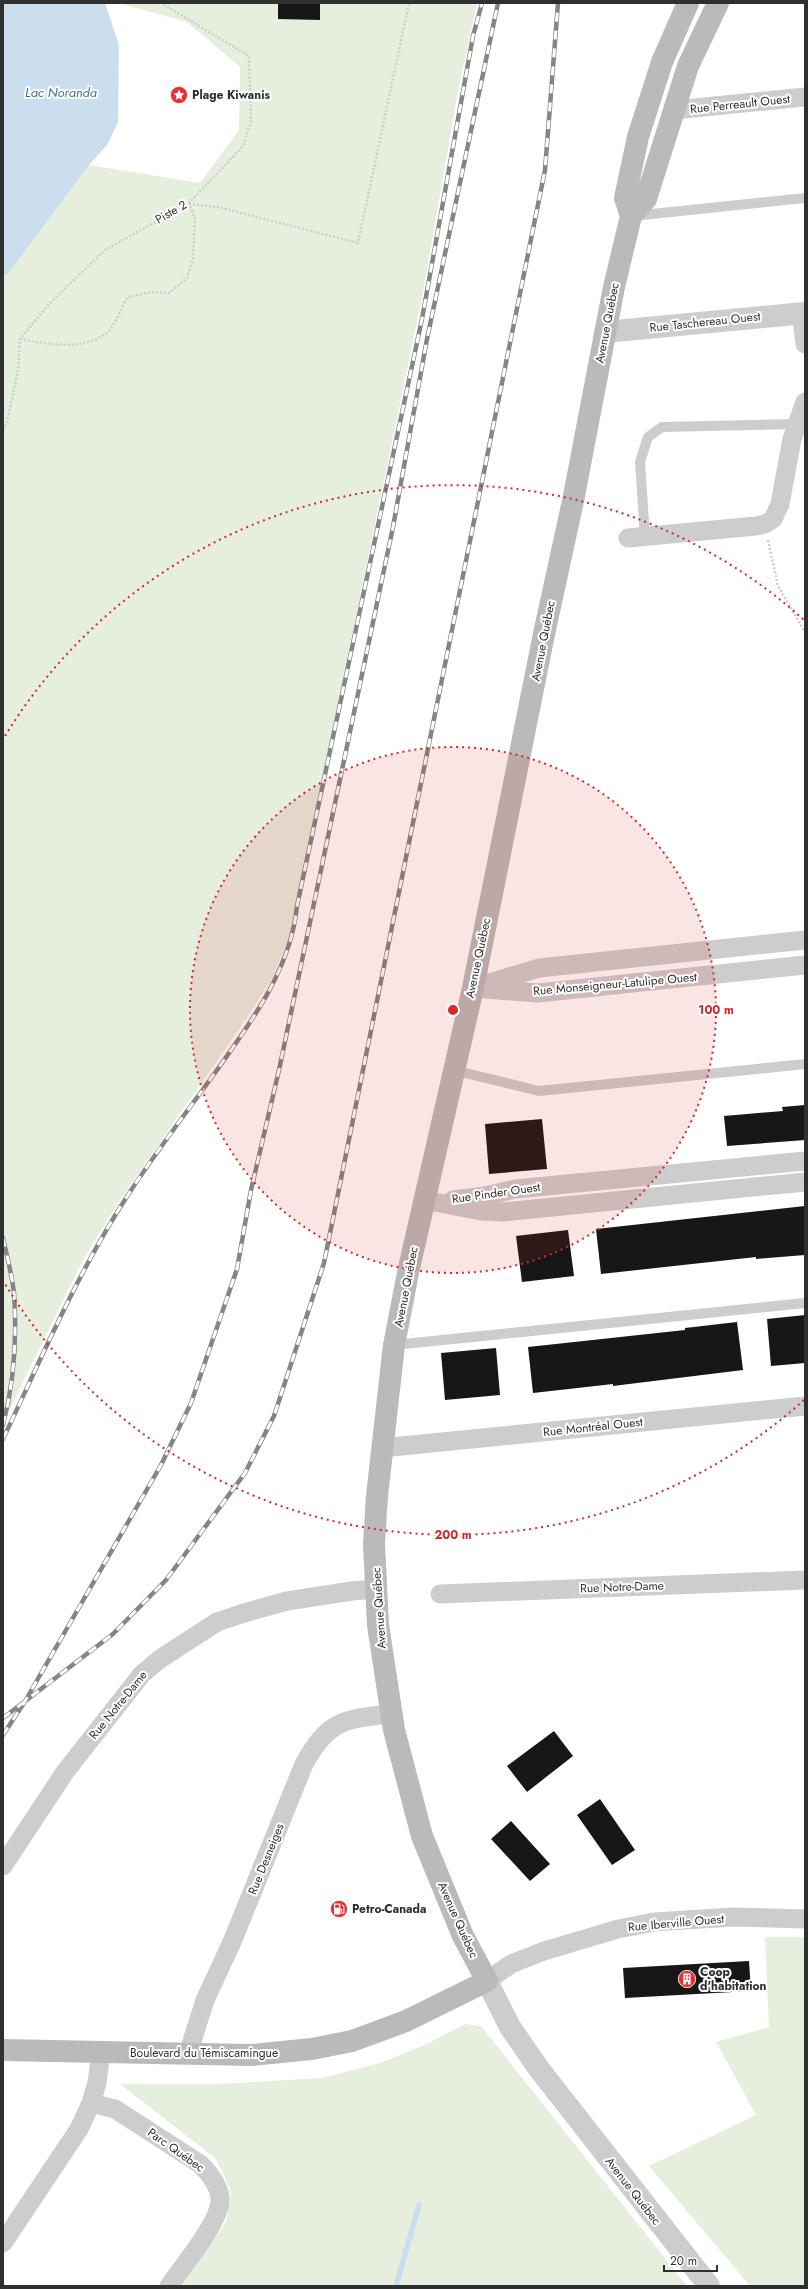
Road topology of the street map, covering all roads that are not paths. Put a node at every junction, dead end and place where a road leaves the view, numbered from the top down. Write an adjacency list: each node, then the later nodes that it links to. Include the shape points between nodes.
1 (688, 3): 6 (main road, via 662,62 638,138 625,198)
2 (718, 3): 4 (main road, Avenue Québec, via 688,66)
3 (805, 97): 4 (street, Rue Perreault Ouest)
4 (674, 110): 6 (main road, Avenue Québec, via 646,199)
5 (805, 198): 6 (lane)
6 (631, 216): 8 (main road, Avenue Québec)
7 (803, 313): 8 (street, Rue Taschereau Ouest); 9 (street)
8 (605, 332): 15 (main road, Avenue Québec)
9 (805, 344)
10 (805, 402): 11 (street)
11 (798, 424): 12 (street, via 792,439 780,504 773,519 766,524); 12 (lane, via 662,427 648,437 640,462)
12 (637, 537)
13 (805, 940): 15 (street, Rue Monseigneur-Latulipe Ouest, via 539,968)
14 (805, 965): 15 (street, Rue Monseigneur-Latulipe Ouest, via 538,993)
15 (473, 988): 17 (main road, Avenue Québec)
16 (805, 1064): 17 (lane, via 539,1091)
17 (453, 1070): 20 (main road, Avenue Québec)
18 (805, 1161): 20 (street, Rue Pinder Ouest, via 515,1189 464,1199)
19 (805, 1182): 20 (street, Rue Pinder Ouest, via 503,1212 481,1211)
20 (424, 1200): 22 (main road, Avenue Québec)
21 (805, 1303): 22 (lane)
22 (394, 1345): 24 (main road, Avenue Québec)
23 (805, 1406): 24 (street, Rue Montréal Ouest)
24 (381, 1448): 26 (main road, Avenue Québec, via 374,1544)
25 (805, 1580): 27 (street, Rue Notre-Dame)
26 (376, 1589): 28 (main road, Avenue Québec, via 378,1625); 29 (street, Rue Notre-Dame, via 287,1601 244,1613 217,1622 160,1658 142,1674 65,1772)
27 (440, 1594)
28 (391, 1714): 31 (main road, Avenue Québec, via 422,1836 463,1936); 34 (street, Rue Desneiges, via 348,1720 331,1729 314,1747 304,1764 232,1942 205,2000)
29 (3, 1866)
30 (805, 1919): 31 (street, Rue Iberville Ouest, via 734,1917 654,1922 618,1929 544,1951 511,1964)
31 (487, 1981): 34 (main road, Boulevard du Témiscamingue, via 406,2021 352,2041 276,2054); 38 (street, Avenue Québec, via 510,2027 539,2069)
32 (3, 2050): 33 (main road, Boulevard du Témiscamingue)
33 (101, 2052): 34 (main road, Boulevard du Témiscamingue); 35 (street, via 97,2083)
34 (188, 2054)
35 (91, 2103): 36 (street, via 79,2129); 37 (street, Parc Québec, via 115,2109 194,2160 208,2172 217,2189 219,2206 209,2230)
36 (3, 2243)
37 (169, 2286)
38 (709, 2286)

